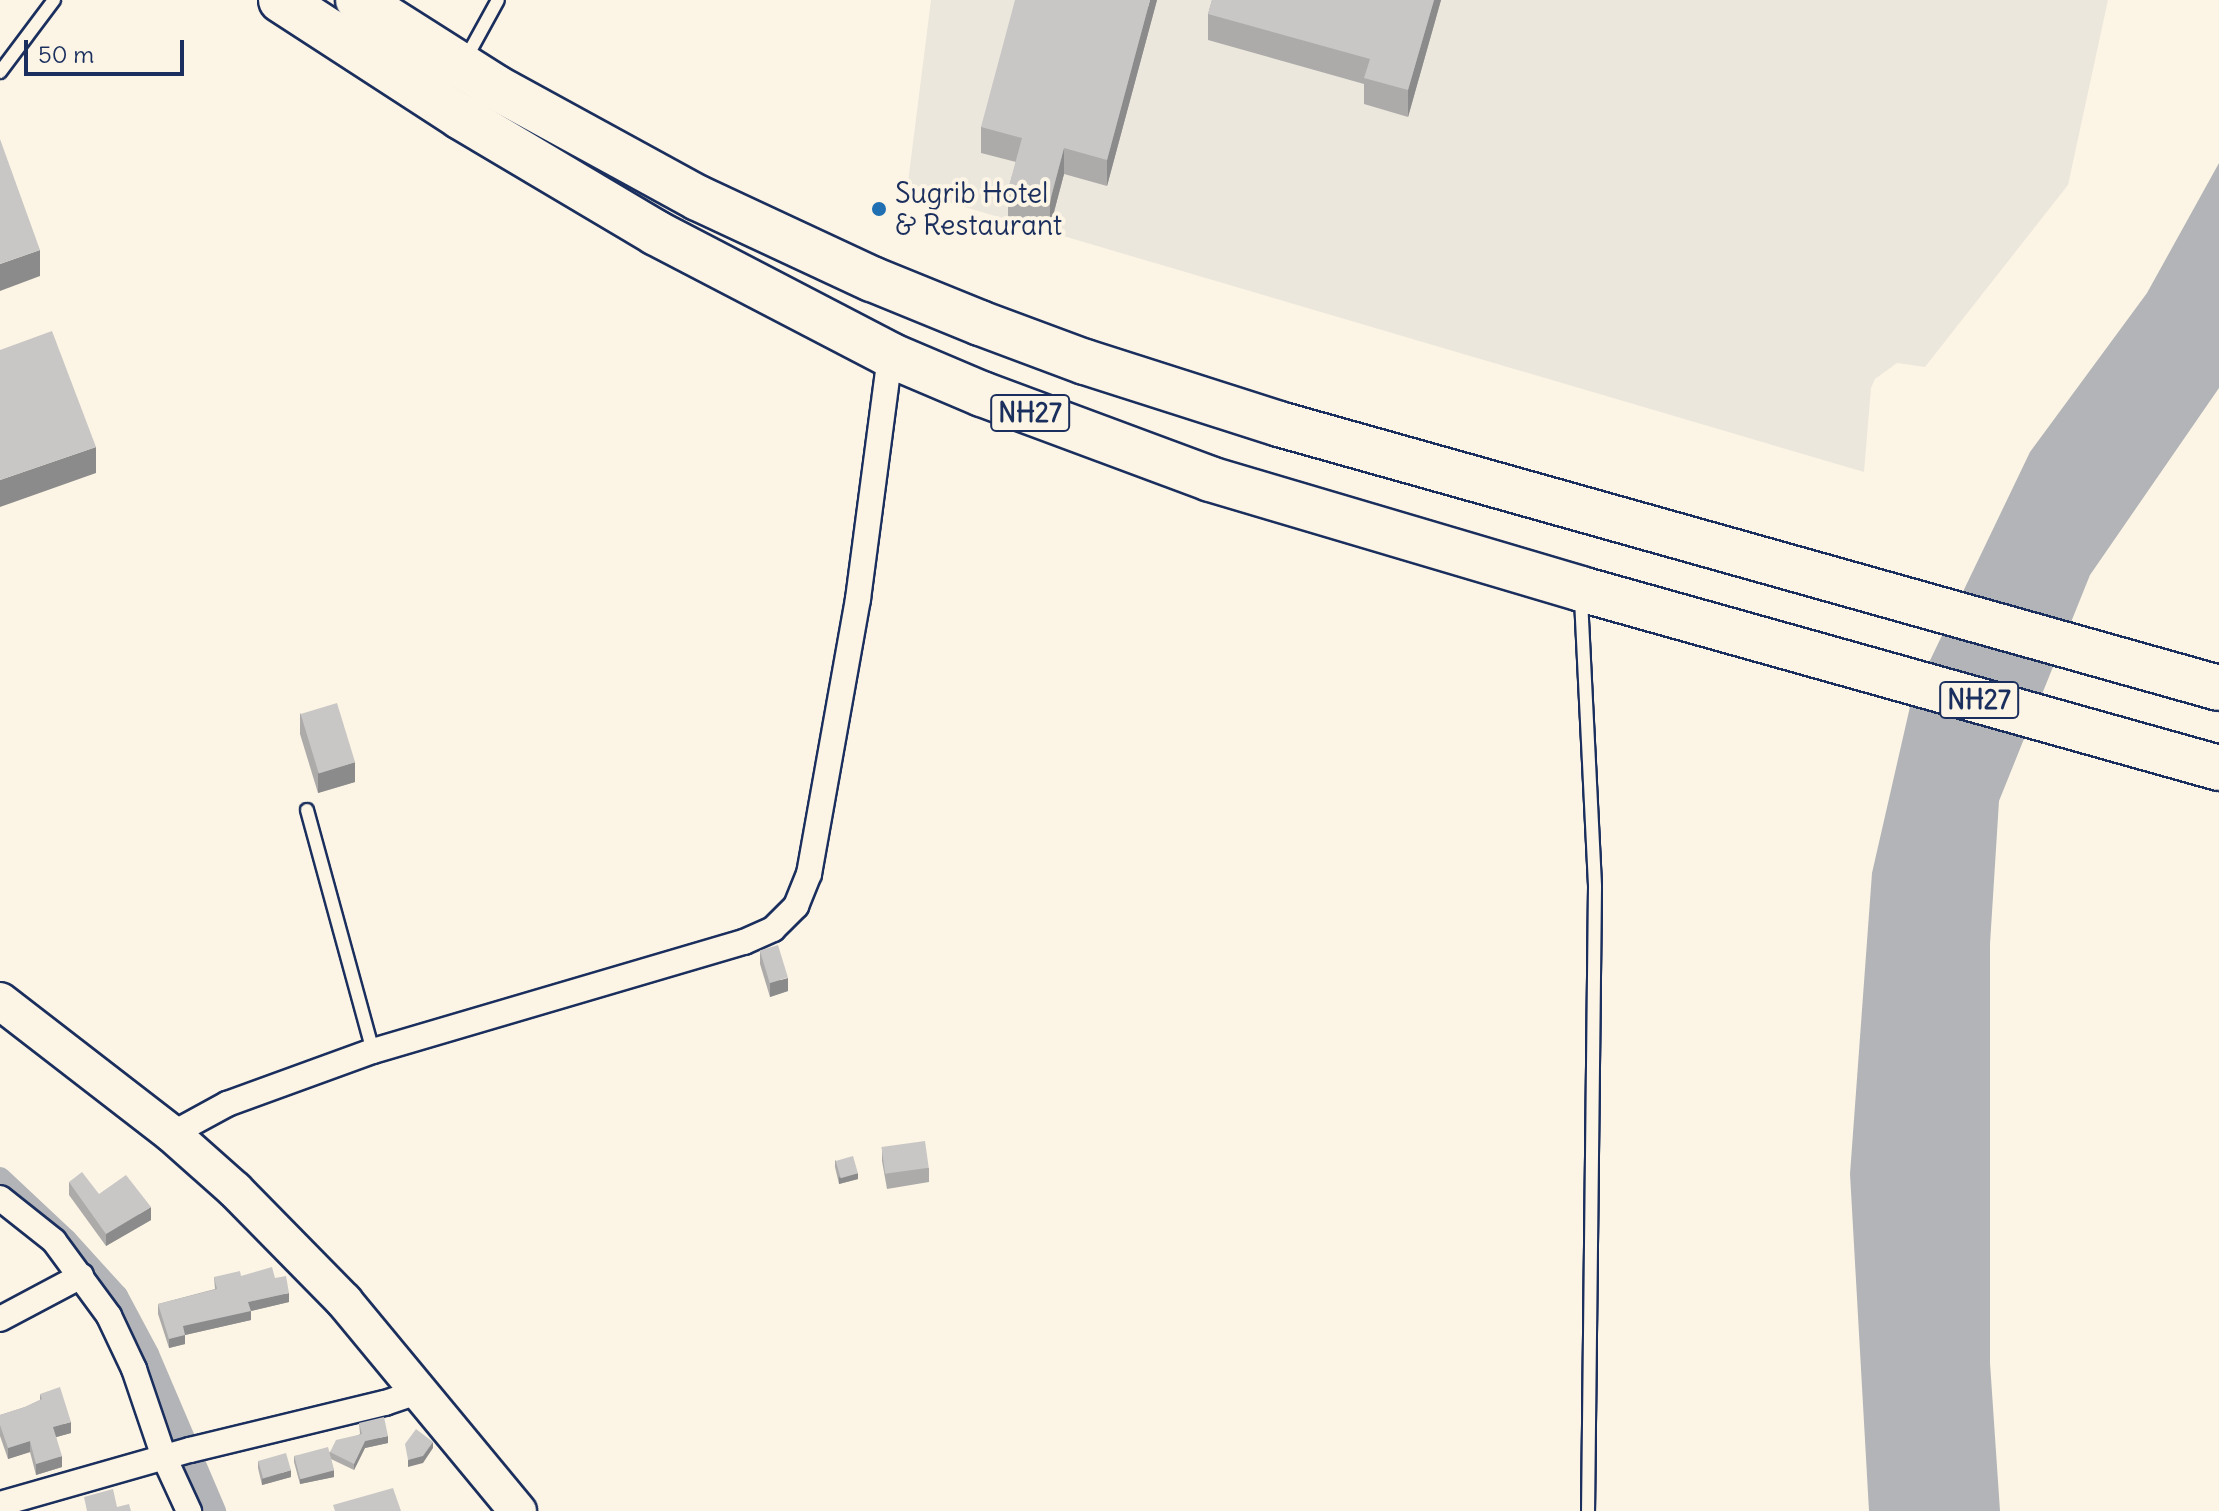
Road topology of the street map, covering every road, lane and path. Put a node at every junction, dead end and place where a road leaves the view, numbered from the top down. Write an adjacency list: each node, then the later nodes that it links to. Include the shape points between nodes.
1 (54, 0): 6 (lane)
2 (281, 0): 7 (highway, NH27, via 589,195)
3 (358, 0): 5 (highway, NH27)
4 (498, 0): 5 (lane)
5 (462, 66): 9 (highway, NH27, via 698,198 993,328 1279,424)
6 (0, 72)
7 (890, 355): 8 (highway, NH27, via 1197,475); 13 (street, via 858,599 809,874 796,906 773,929 744,942)
8 (1581, 589): 10 (highway, NH27); 23 (lane, via 1595,887)
9 (2219, 688)
10 (2219, 768)
11 (307, 810): 13 (lane)
12 (0, 1001): 14 (street)
13 (373, 1051): 14 (street, via 227,1104)
14 (172, 1134): 18 (street, via 344,1301)
15 (0, 1198): 16 (street, via 54,1241)
16 (81, 1276): 17 (street); 19 (street, via 109,1316 134,1369)
17 (0, 1319)
18 (419, 1391): 19 (street); 22 (street)
19 (164, 1457): 20 (street); 21 (street)
20 (0, 1504)
21 (189, 1511)
22 (518, 1511)
23 (1588, 1511)

